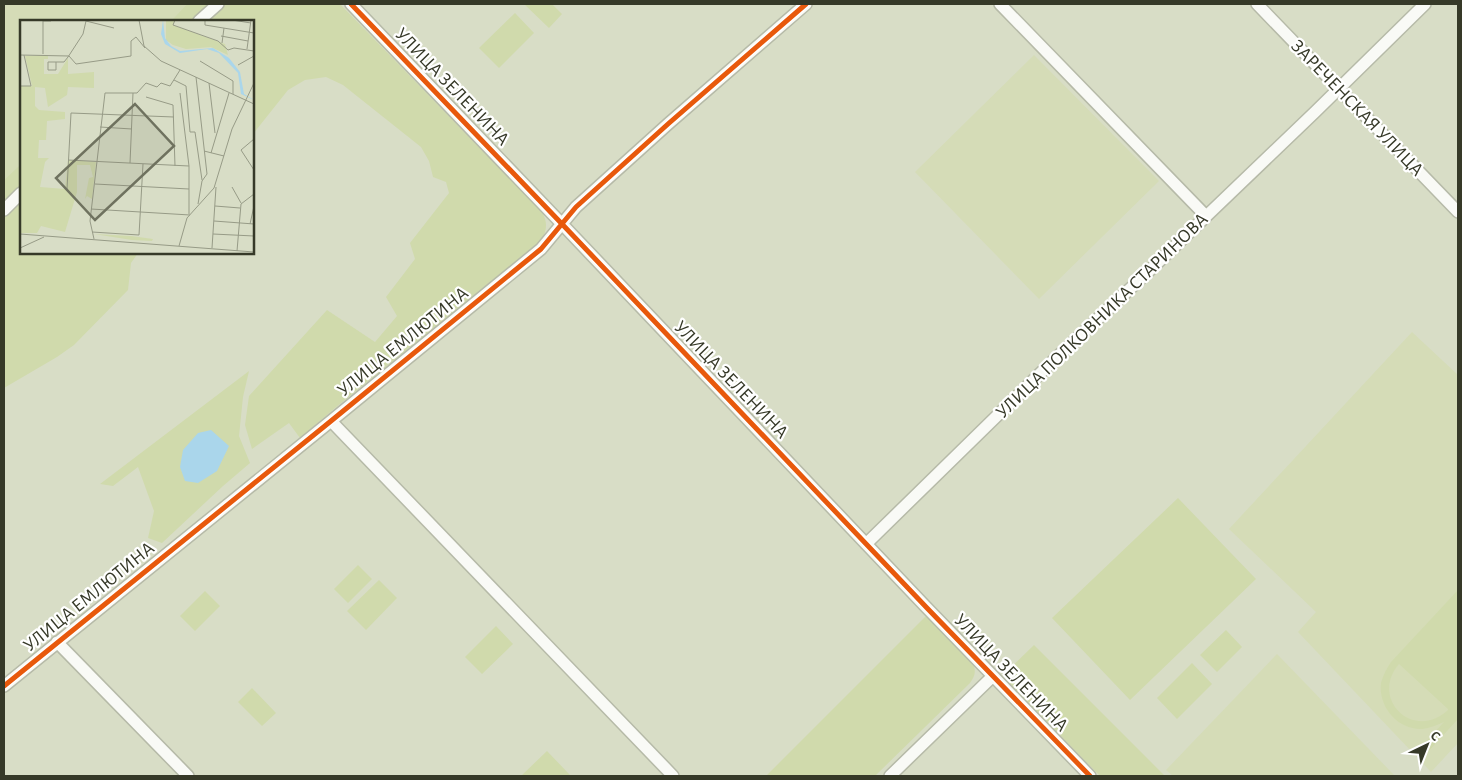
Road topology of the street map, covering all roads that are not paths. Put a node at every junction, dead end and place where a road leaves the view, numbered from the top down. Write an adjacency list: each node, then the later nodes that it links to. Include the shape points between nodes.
1 (218, 4): 7 (street)
2 (351, 4): 13 (street, УЛИЦА ЗЕЛЕНИНА)
3 (806, 4): 13 (street, УЛИЦА ЕМЛЮТИНА, via 668,124 576,207)
4 (1000, 4): 12 (street)
5 (1256, 4): 8 (street, ЗАРЕЧЕНСКАЯ УЛИЦА)
6 (1425, 4): 8 (street, УЛИЦА ПОЛКОВНИКА СТАРИНОВА)
7 (201, 20)
8 (1339, 89): 11 (street, ЗАРЕЧЕНСКАЯ УЛИЦА); 12 (street, УЛИЦА ПОЛКОВНИКА СТАРИНОВА)
9 (20, 194): 10 (street)
10 (4, 210)
11 (1458, 212)
12 (1206, 216): 15 (street, УЛИЦА ПОЛКОВНИКА СТАРИНОВА)
13 (562, 224): 14 (street, УЛИЦА ЕМЛЮТИНА, via 541,249); 15 (street, УЛИЦА ЗЕЛЕНИНА)
14 (331, 421): 16 (street, УЛИЦА ЕМЛЮТИНА); 20 (street)
15 (866, 544): 17 (street, УЛИЦА ЗЕЛЕНИНА)
16 (57, 642): 18 (street, УЛИЦА ЕМЛЮТИНА); 19 (street)
17 (993, 676): 21 (street); 22 (street, УЛИЦА ЗЕЛЕНИНА)
18 (4, 686)
19 (188, 776)
20 (673, 776)
21 (890, 776)
22 (1090, 776)

